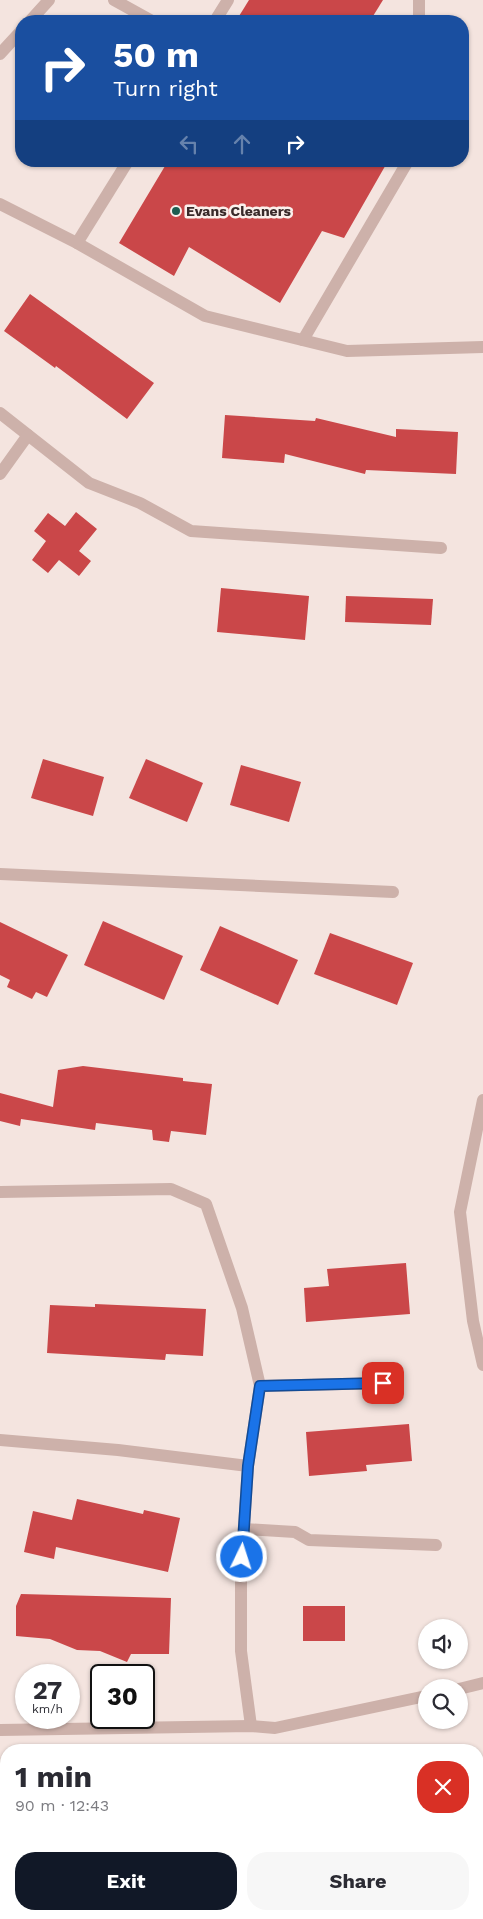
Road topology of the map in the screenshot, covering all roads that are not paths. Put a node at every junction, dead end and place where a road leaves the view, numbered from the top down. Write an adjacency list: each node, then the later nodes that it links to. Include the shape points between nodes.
1 (49, 0): 5 (street)
2 (114, 0): 6 (street)
3 (228, 0): 7 (street)
4 (419, 0): 8 (street)
5 (35, 15)
6 (141, 15)
7 (218, 15)
8 (419, 15)
9 (15, 38): 10 (street)
10 (0, 54)
11 (124, 167): 14 (street)
12 (404, 167): 15 (street)
13 (0, 204): 14 (street)
14 (77, 243): 15 (street, via 205,316)
15 (302, 340): 16 (street, via 347,351)
16 (483, 347)
17 (0, 413): 18 (street)
18 (28, 435): 19 (street); 20 (street, via 89,483 140,503 191,531)
19 (0, 474)
20 (440, 548)
21 (0, 874): 22 (street)
22 (393, 892)
23 (483, 1100): 25 (street, via 460,1212 473,1320)
24 (0, 1192): 27 (street, via 171,1189 206,1204 242,1308)
25 (483, 1365)
26 (383, 1383): 27 (street)
27 (260, 1386): 29 (street)
28 (0, 1440): 29 (street)
29 (248, 1466): 30 (street)
30 (244, 1529): 31 (street, via 295,1532 308,1540); 35 (street, via 240,1651)
31 (436, 1545)
32 (483, 1683): 33 (street)
33 (468, 1686)
34 (418, 1698): 35 (street, via 275,1728)
35 (251, 1726): 36 (street)
36 (0, 1730)

